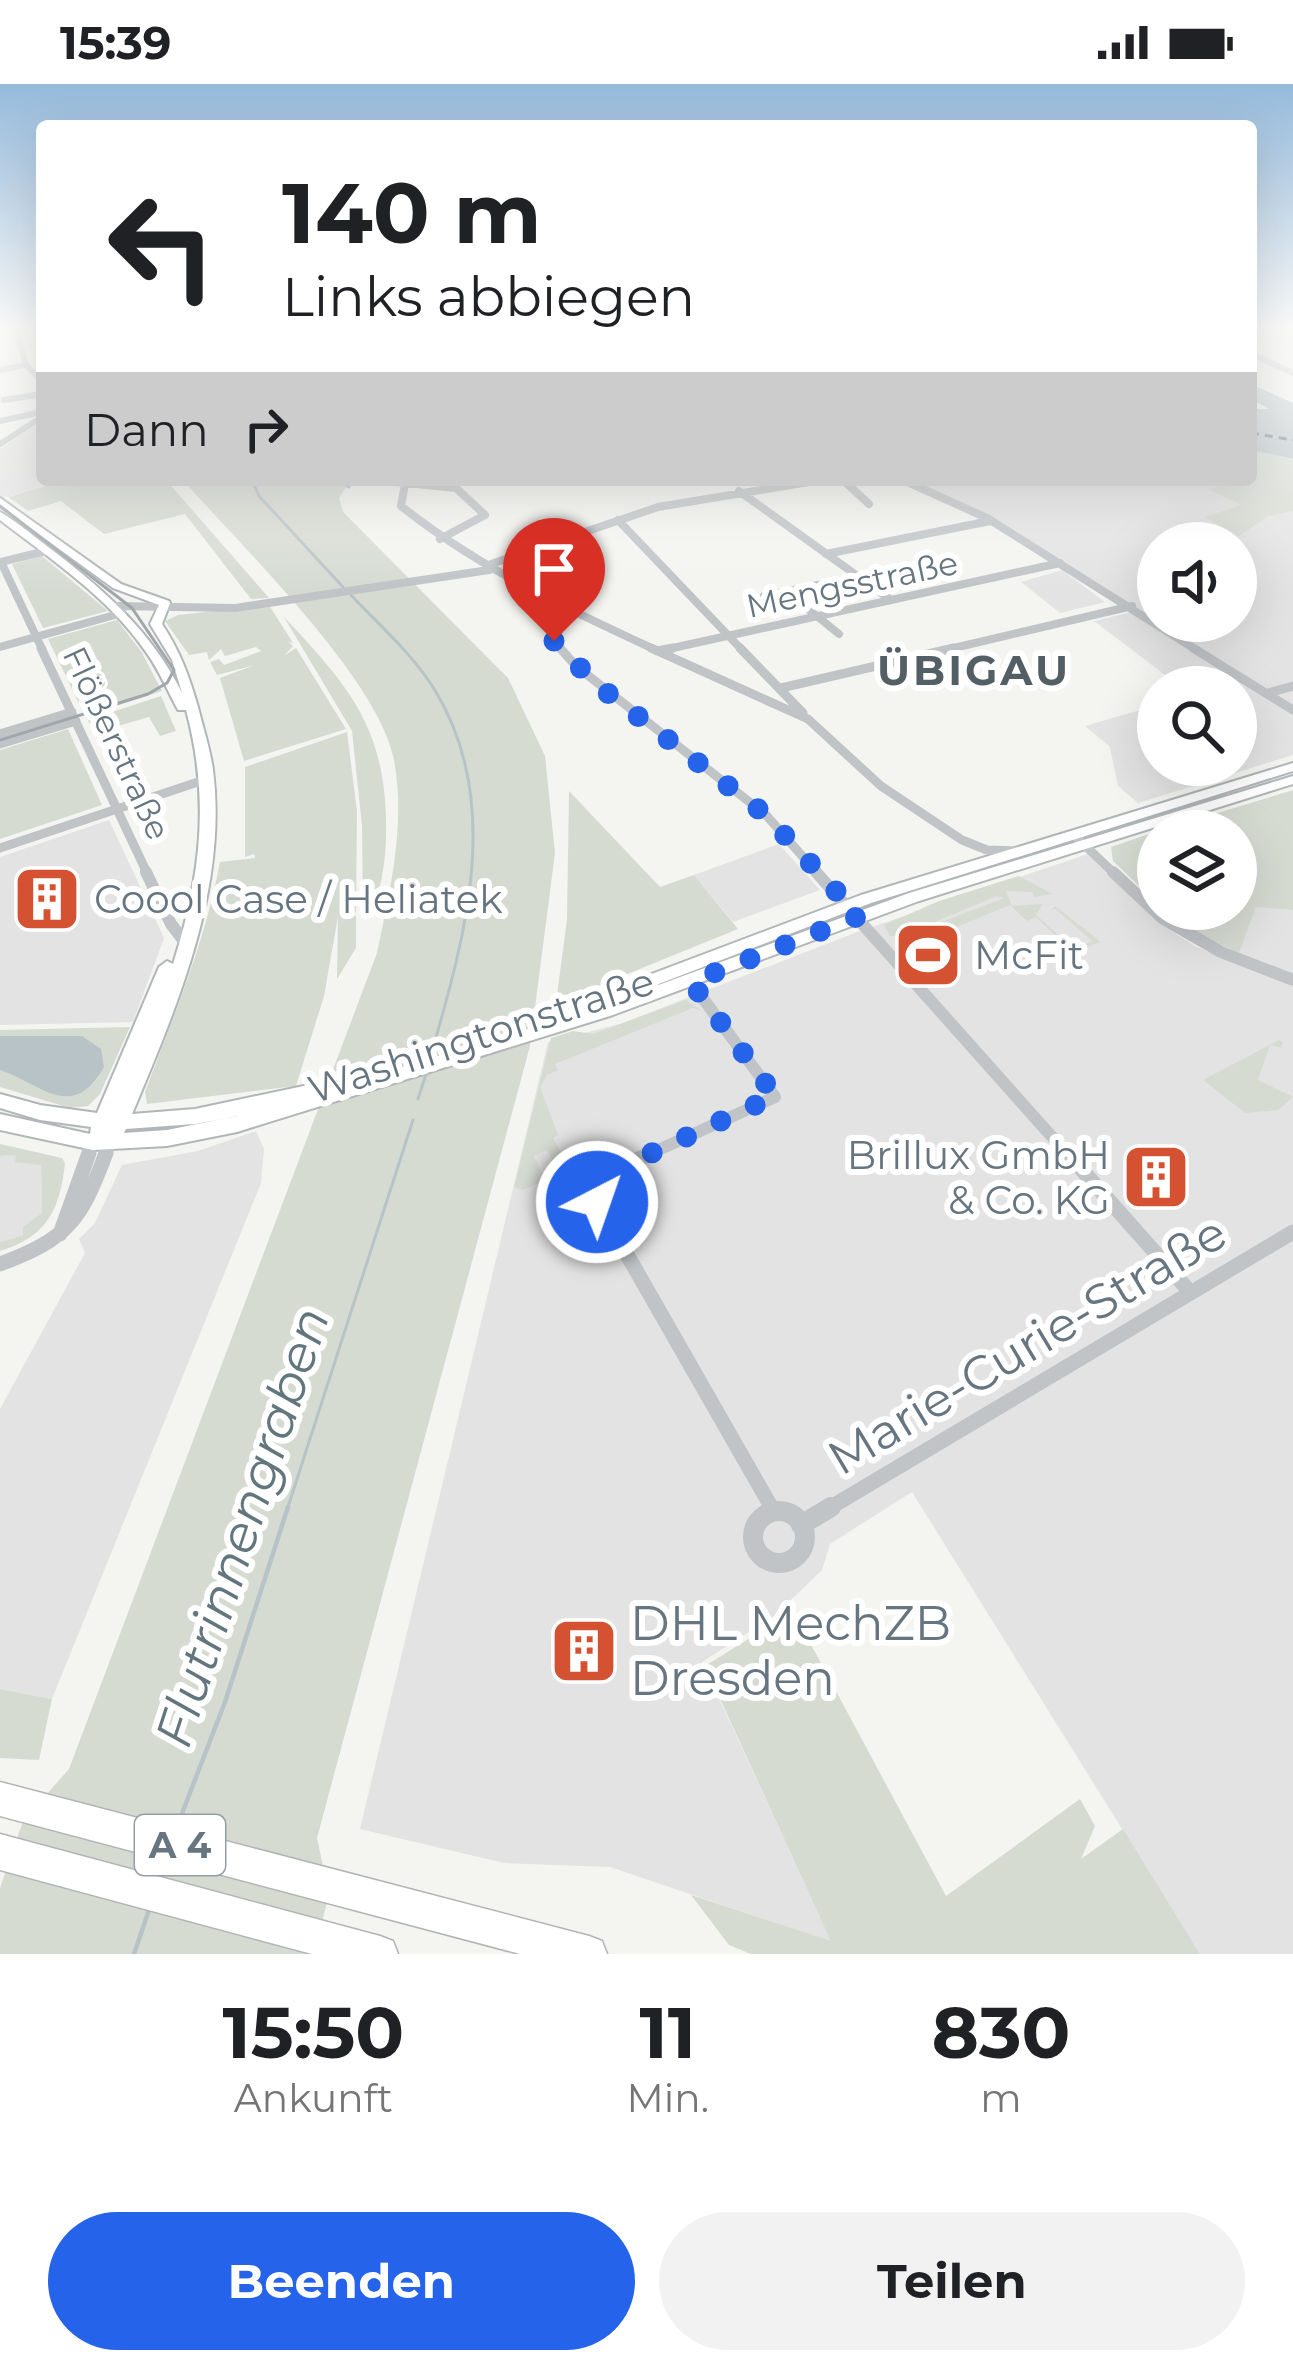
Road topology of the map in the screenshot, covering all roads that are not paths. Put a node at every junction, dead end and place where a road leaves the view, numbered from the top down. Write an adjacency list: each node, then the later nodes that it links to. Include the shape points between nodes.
1 (36, 418): 2 (street)
2 (0, 444)
3 (405, 486): 15 (street, via 401,506)
4 (424, 486): 15 (street, via 461,490 485,515)
5 (725, 486): 9 (street)
6 (777, 486): 9 (street)
7 (850, 486): 11 (street)
8 (916, 486): 14 (street)
9 (733, 492): 13 (street); 18 (street)
10 (0, 501): 16 (main road)
11 (869, 504)
12 (0, 515): 17 (main road)
13 (618, 520): 21 (street); 34 (street)
14 (991, 521): 18 (street); 20 (street)
15 (440, 538): 21 (street)
16 (62, 545): 17 (main road); 28 (main road, via 117,586)
17 (46, 550): 19 (street); 30 (main road)
18 (826, 554): 22 (street)
19 (1, 562): 35 (street, Flößerstraße)
20 (1061, 563): 26 (street, Mengsstraße); 29 (street)
21 (486, 567): 23 (street); 28 (street, via 213,610)
22 (856, 577): 24 (street); 26 (street)
23 (526, 591): 27 (street); 31 (street)
24 (786, 591): 25 (street); 32 (street)
25 (764, 596)
26 (891, 600): 32 (street, Mengsstraße)
27 (548, 602): 31 (street); 37 (street)
28 (164, 606): 30 (street); 48 (main road, via 156,625 184,667)
29 (1132, 606): 39 (street); 40 (street)
30 (118, 609): 35 (street); 48 (main road, via 175,688)
31 (541, 616): 53 (street, via 576,666 766,815)
32 (817, 616): 33 (street); 34 (street, Mengsstraße)
33 (839, 634)
34 (729, 635): 37 (street, Mengsstraße); 39 (street)
35 (38, 637): 36 (street); 42 (street, Flößerstraße)
36 (0, 647)
37 (654, 652): 43 (street)
38 (1293, 686): 40 (street)
39 (782, 688): 43 (street)
40 (1268, 694): 41 (street)
41 (1293, 710)
42 (74, 717): 44 (street); 45 (street); 49 (street, Flößerstraße)
43 (808, 718): 52 (street, via 881,786)
44 (0, 734)
45 (0, 744)
46 (1293, 767): 50 (main road, Washingtonstraße)
47 (1293, 779): 50 (main road, Washingtonstraße)
48 (202, 781): 49 (street); 54 (main road, via 202,870)
49 (119, 808): 51 (street); 54 (street, Flößerstraße)
50 (1079, 839): 52 (main road, Washingtonstraße); 53 (main road, Washingtonstraße); 55 (street, via 1179,929)
51 (0, 848)
52 (979, 855): 53 (main road, Washingtonstraße)
53 (854, 911): 56 (main road, Washingtonstraße); 57 (main road, Washingtonstraße); 63 (street)
54 (183, 939): 60 (main road, via 160,1025)
55 (1293, 980)
56 (691, 982): 57 (main road, Washingtonstraße); 64 (street, via 775,1096 604,1175 597,1202)
57 (550, 1023): 60 (main road, Washingtonstraße, via 194,1134)
58 (0, 1101): 60 (main road, Washingtonstraße)
59 (0, 1122): 60 (main road, Washingtonstraße)
60 (106, 1133): 62 (street, via 83,1218 40,1249)
61 (1293, 1232): 63 (street, Marie-Curie-Straße)
62 (0, 1264)
63 (1191, 1293): 65 (street, Marie-Curie-Straße)
64 (773, 1510): 65 (street); 65 (street, Marie-Curie-Straße, via 754,1532 770,1561 799,1556)
65 (801, 1525)
66 (9, 1801): 69 (highway, A 4)
67 (0, 1852): 68 (highway, A 4)
68 (380, 1954)
69 (589, 1954)

